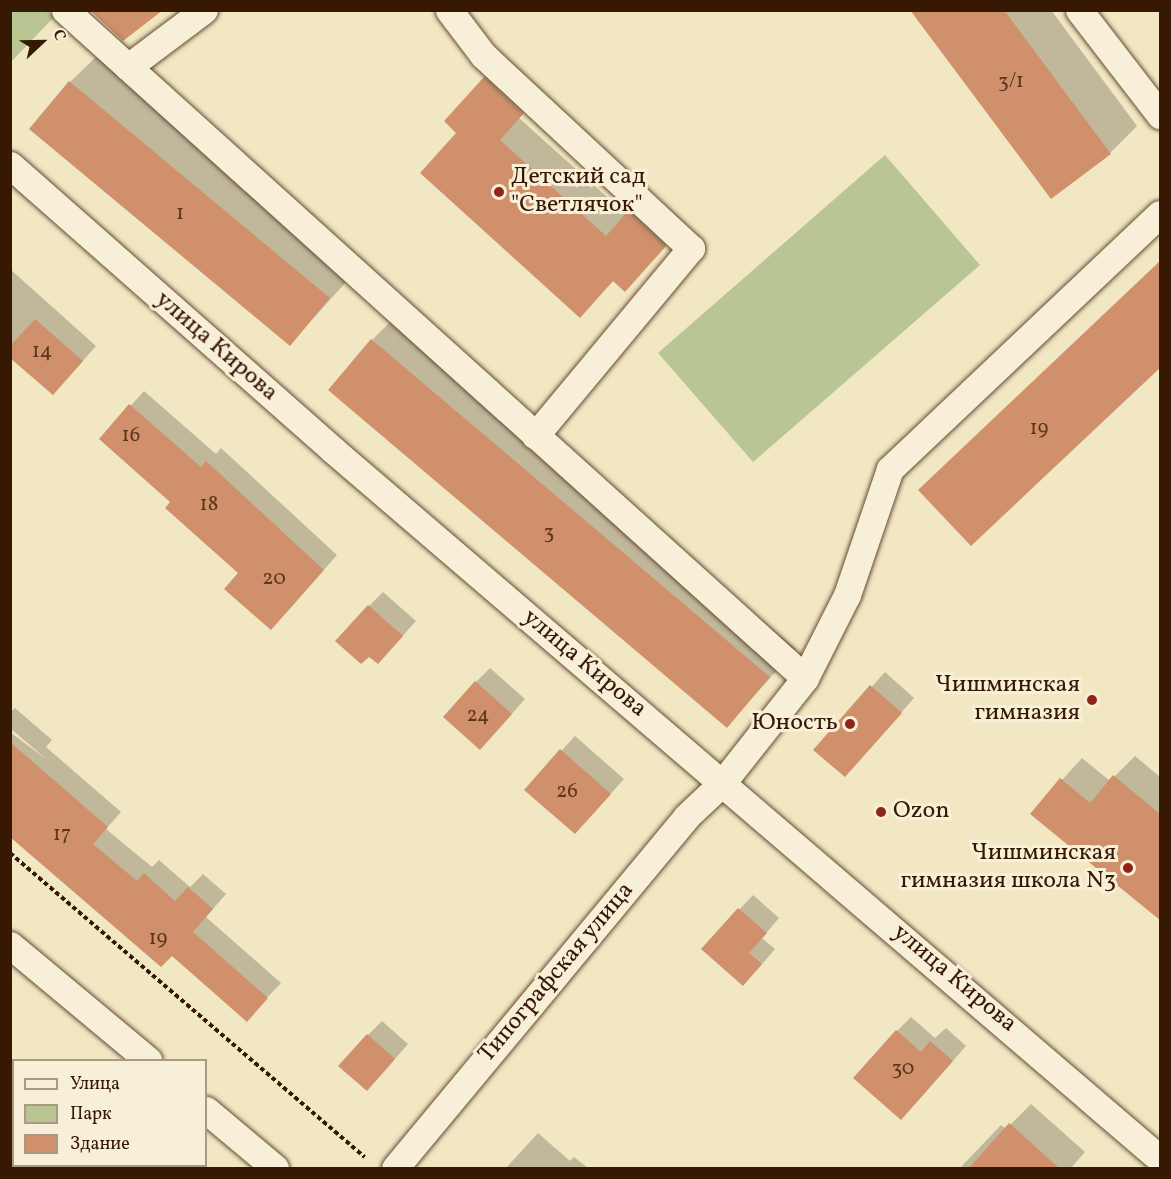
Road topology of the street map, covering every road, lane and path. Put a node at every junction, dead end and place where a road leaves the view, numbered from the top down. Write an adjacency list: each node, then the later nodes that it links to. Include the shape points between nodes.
1 (65, 10): 5 (street)
2 (204, 10): 5 (street)
3 (449, 10): 9 (street, via 483,55 691,248)
4 (1079, 10): 6 (street)
5 (128, 67): 9 (street)
6 (1161, 115)
7 (10, 165): 11 (street, улица Кирова, via 342,458)
8 (1161, 214): 10 (street, Типографская улица, via 890,469 847,595)
9 (535, 436): 10 (street)
10 (805, 678): 11 (street, Типографская улица)
11 (723, 782): 16 (street, улица Кирова); 17 (street, Типографская улица, via 686,817)
12 (10, 853): 17 (path)
13 (10, 945): 14 (street)
14 (147, 1059)
15 (207, 1111): 18 (street)
16 (1161, 1159)
17 (382, 1165)
18 (275, 1168)

